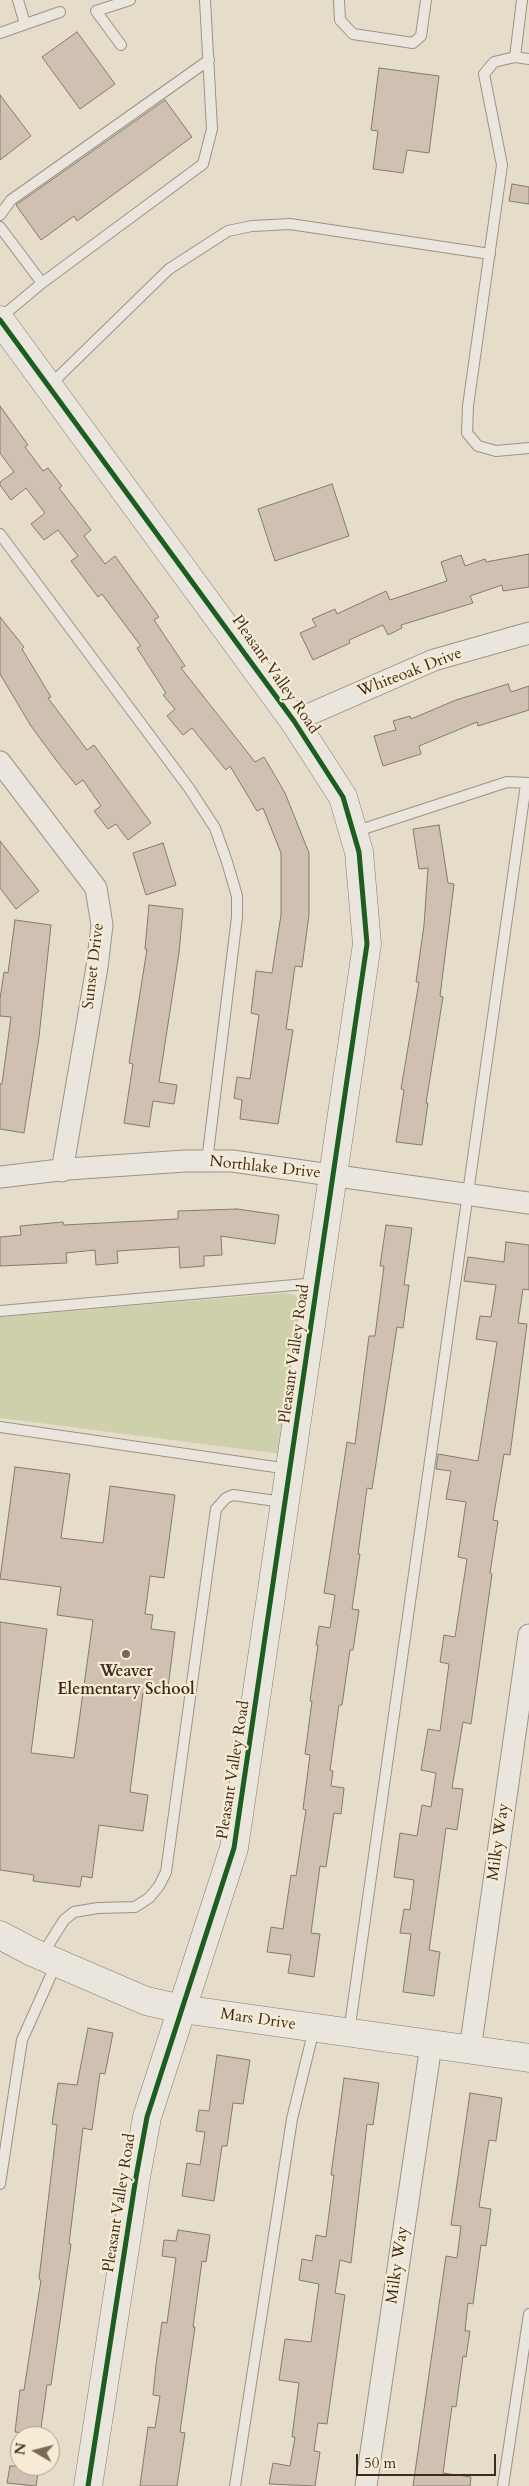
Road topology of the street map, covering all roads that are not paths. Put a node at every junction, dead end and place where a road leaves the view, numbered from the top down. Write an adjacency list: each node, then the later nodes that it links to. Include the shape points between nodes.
1 (18, 0): 8 (lane)
2 (130, 0): 10 (lane, via 96,11)
3 (205, 0): 13 (lane)
4 (339, 0): 5 (lane, via 340,20 353,34 413,43 421,36)
5 (426, 0)
6 (522, 0): 11 (lane)
7 (60, 12): 8 (lane)
8 (25, 24): 9 (lane)
9 (0, 33)
10 (121, 45)
11 (515, 57): 12 (lane); 16 (lane, via 494,62 484,74 502,166)
12 (529, 59)
13 (209, 60): 14 (lane, via 11,200); 17 (lane, via 212,129 204,164)
14 (0, 216)
15 (0, 228): 17 (lane)
16 (490, 254): 19 (lane, via 290,224 228,231 169,269); 20 (lane, via 467,433 478,446 496,451)
17 (42, 283): 18 (lane)
18 (0, 319): 19 (street, Pleasant Valley Road)
19 (50, 386): 23 (street, Pleasant Valley Road)
20 (529, 448)
21 (0, 534): 27 (lane, via 189,788 214,828 227,862 237,896 238,917)
22 (529, 633): 23 (street, Whiteoak Drive, via 434,660)
23 (294, 721): 26 (street, Pleasant Valley Road, via 343,797)
24 (0, 762): 28 (street, Sunset Drive, via 96,888 98,897 102,925 97,967)
25 (528, 784): 26 (lane, via 508,782); 31 (lane)
26 (353, 832): 29 (street, Pleasant Valley Road, via 359,852 367,944)
27 (207, 1161): 28 (street, Northlake Drive); 29 (street, Northlake Drive)
28 (62, 1171): 30 (street, Northlake Drive)
29 (333, 1175): 31 (street, Northlake Drive); 33 (street, Pleasant Valley Road)
30 (0, 1177)
31 (469, 1194): 32 (street, Northlake Drive); 43 (lane)
32 (529, 1203)
33 (318, 1283): 34 (lane); 36 (street, Pleasant Valley Road)
34 (0, 1311)
35 (0, 1427): 36 (lane)
36 (291, 1469): 37 (street, Pleasant Valley Road)
37 (286, 1503): 40 (lane, via 233,1495 220,1502 216,1509 166,1872 160,1886 135,1907 74,1912 64,1920); 41 (street, Pleasant Valley Road, via 234,1848)
38 (529, 1635): 45 (street, Milky Way)
39 (0, 1935): 40 (street, Mars Drive)
40 (50, 1959): 41 (street, Mars Drive, via 146,2001); 47 (lane, via 22,2040)
41 (182, 2009): 42 (street, Mars Drive); 49 (street, Pleasant Valley Road, via 148,2117 141,2151)
42 (315, 2028): 43 (street, Mars Drive); 50 (lane, via 292,2119)
43 (348, 2033): 44 (street, Mars Drive)
44 (431, 2045): 45 (street, Mars Drive); 51 (street, Milky Way)
45 (470, 2050): 46 (street, Mars Drive)
46 (529, 2058)
47 (0, 2184)
48 (529, 2314): 52 (lane)
49 (88, 2486)
50 (235, 2486)
51 (366, 2486)
52 (503, 2486)

